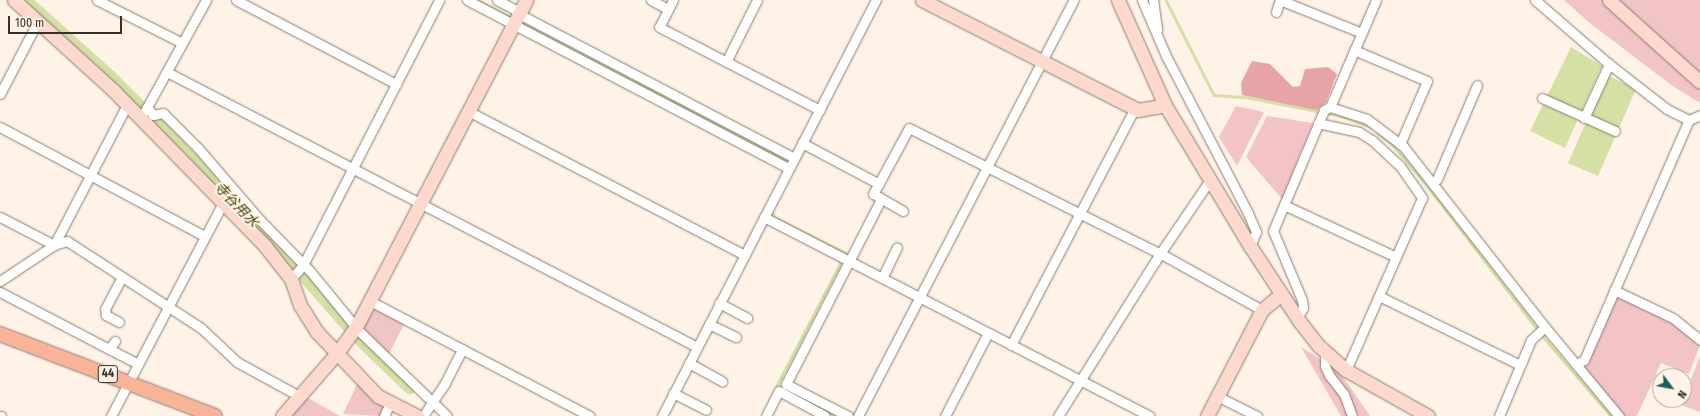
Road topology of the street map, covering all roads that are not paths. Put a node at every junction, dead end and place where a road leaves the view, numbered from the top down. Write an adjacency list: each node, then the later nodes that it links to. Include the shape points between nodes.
1 (97, 0): 28 (street)
2 (206, 0): 28 (street)
3 (236, 0): 35 (street)
4 (439, 0): 35 (street)
5 (467, 0): 24 (street)
6 (497, 0): 24 (street)
7 (526, 0): 24 (street)
8 (651, 0): 22 (street)
9 (673, 0): 22 (street)
10 (757, 0): 30 (street)
11 (876, 0): 44 (street)
12 (922, 0): 31 (street)
13 (1074, 0): 31 (street)
14 (1118, 0): 40 (street)
15 (1142, 0): 27 (street)
16 (1153, 0): 27 (street)
17 (1280, 0): 23 (street); 26 (street)
18 (1376, 0): 26 (street)
19 (1535, 0): 32 (street)
20 (1609, 0): 34 (street)
21 (19, 2): 25 (street)
22 (668, 9): 30 (street, via 659,27)
23 (1276, 12)
24 (517, 17): 45 (street); 55 (street); 57 (street)
25 (38, 21): 37 (street); 39 (street)
26 (1362, 33): 29 (street)
27 (1157, 35): 73 (street, via 1248,213 1256,232)
28 (182, 43): 33 (street)
29 (1354, 50): 42 (street); 54 (street, via 1427,81)
30 (726, 62): 44 (street)
31 (1041, 62): 43 (street); 58 (street)
32 (1609, 64): 47 (street); 49 (street, via 1668,109)
33 (167, 72): 41 (street); 56 (street)
34 (1698, 79)
35 (396, 84): 56 (street)
36 (1477, 85): 61 (street, via 1437,179)
37 (0, 94)
38 (1542, 98): 47 (street)
39 (127, 105): 48 (street); 59 (street)
40 (1165, 105): 43 (street, via 1138,110); 60 (street)
41 (147, 107): 48 (street); 79 (street, via 153,115 163,113 198,148)
42 (1330, 107): 50 (street, via 1324,110); 54 (street, via 1368,119)
43 (1135, 108): 68 (street)
44 (820, 110): 53 (street)
45 (468, 111): 65 (street); 75 (street)
46 (1700, 114): 49 (street)
47 (1584, 118): 52 (street)
48 (140, 120): 64 (street)
49 (1689, 120): 83 (street)
50 (1318, 123): 66 (street); 77 (street, via 1359,132 1372,140 1400,166 1422,198)
51 (0, 127): 59 (street)
52 (1616, 132)
53 (802, 143): 55 (street); 62 (street)
54 (1400, 144): 61 (street)
55 (794, 158): 57 (street)
56 (352, 168): 65 (street); 79 (street)
57 (789, 168): 70 (street)
58 (988, 168): 62 (street, via 909,128); 68 (street); 87 (street)
59 (91, 174): 71 (street); 72 (street)
60 (1210, 180): 73 (street); 76 (street)
61 (1433, 182): 97 (street)
62 (879, 184): 63 (street, via 873,194)
63 (881, 198): 67 (street); 78 (street)
64 (223, 203): 71 (street); 79 (street, via 270,252)
65 (420, 203): 88 (street); 103 (street)
66 (1284, 205): 77 (street); 93 (street, via 1273,231 1302,300 1303,308)
67 (903, 211)
68 (1078, 214): 76 (street); 102 (street)
69 (0, 217): 72 (street)
70 (764, 217): 75 (street); 78 (street)
71 (204, 236): 90 (street)
72 (54, 245): 80 (street, via 67,241); 82 (street)
73 (1250, 246): 85 (street)
74 (897, 247): 81 (street)
75 (745, 255): 89 (street)
76 (1159, 255): 91 (street); 114 (street)
77 (1396, 256): 86 (street)
78 (849, 260): 81 (street); 132 (street, via 786,384)
79 (298, 271): 96 (street); 106 (street, via 304,312 316,331)
80 (122, 277): 90 (street); 94 (street, via 104,309 106,315)
81 (882, 278): 87 (street)
82 (0, 281)
83 (1614, 290): 101 (street, via 1673,318); 109 (street, via 1584,360)
84 (0, 292): 108 (street, via 112,345)
85 (1281, 294): 91 (street); 93 (street)
86 (1379, 296): 110 (street); 111 (street)
87 (921, 298): 98 (street); 133 (street)
88 (370, 301): 96 (street); 104 (street)
89 (720, 304): 92 (street); 95 (street)
90 (168, 307): 108 (street); 116 (street, via 201,328 237,362)
91 (1262, 310): 117 (street)
92 (747, 318)
93 (1297, 318): 105 (street)
94 (119, 322)
95 (709, 324): 100 (street); 103 (street)
96 (356, 327): 106 (street); 118 (street)
97 (1545, 327): 109 (street); 110 (street, via 1534,335)
98 (988, 333): 102 (street); 134 (street)
99 (0, 334): 113 (main road, 44)
100 (736, 337)
101 (1700, 340)
102 (1011, 345): 114 (street)
103 (697, 347): 107 (street)
104 (462, 349): 118 (street); 128 (street)
105 (1325, 352): 111 (street); 139 (street, via 1327,370 1344,394)
106 (337, 353): 116 (street); 119 (street, via 378,396)
107 (689, 363): 112 (street); 115 (street)
108 (138, 364): 113 (street)
109 (1576, 364): 142 (street)
110 (1520, 365): 141 (street)
111 (1346, 370): 140 (street)
112 (722, 381)
113 (129, 382): 121 (street); 122 (main road, 44)
114 (1080, 382): 135 (street); 136 (street)
115 (673, 393): 120 (street); 129 (street)
116 (299, 396): 123 (street)
117 (1217, 396): 137 (street); 138 (street)
118 (432, 402): 126 (street); 127 (street)
119 (390, 403): 124 (street); 125 (street)
120 (706, 410)
121 (111, 416)
122 (215, 416)
123 (282, 416)
124 (384, 416)
125 (417, 416)
126 (423, 416)
127 (447, 416)
128 (590, 416)
129 (662, 416)
130 (766, 416): 131 (street, via 779,391)
131 (825, 416)
132 (848, 416)
133 (858, 416)
134 (945, 416)
135 (1058, 416)
136 (1150, 416)
137 (1207, 416)
138 (1257, 416)
139 (1352, 416)
140 (1428, 416)
141 (1499, 416)
142 (1619, 416)

